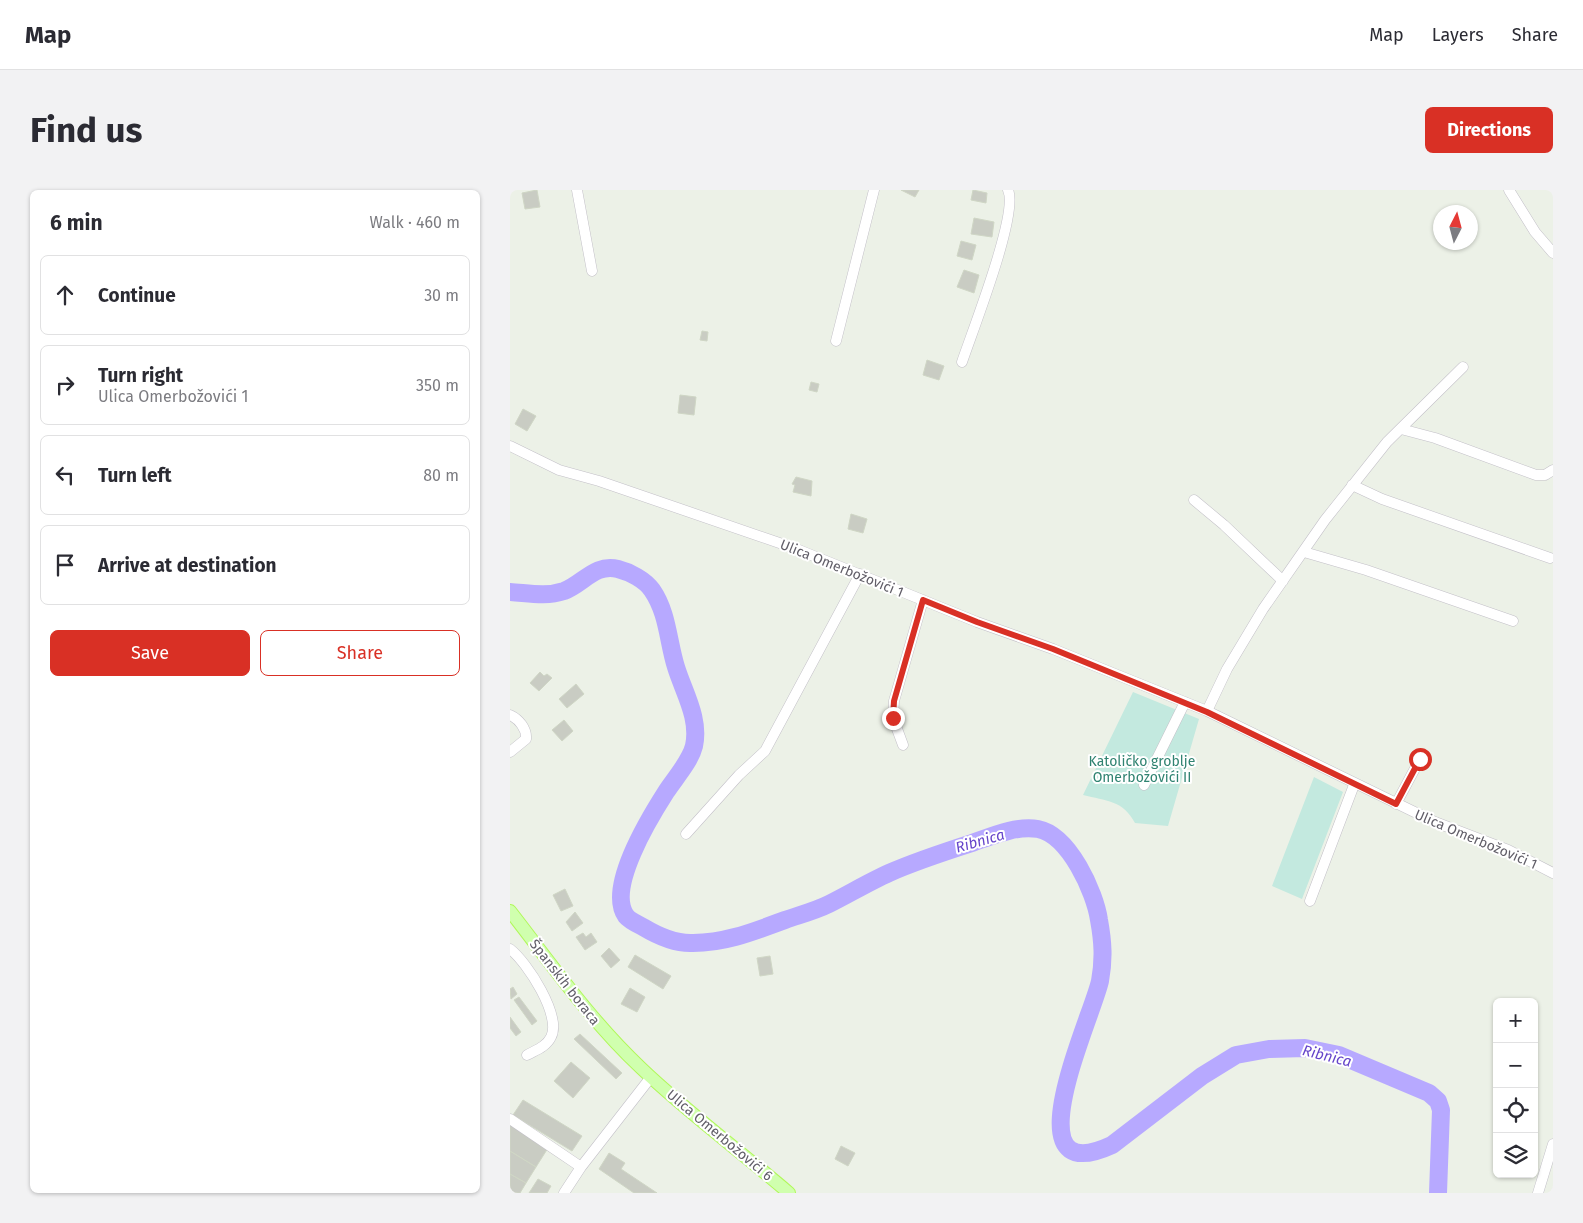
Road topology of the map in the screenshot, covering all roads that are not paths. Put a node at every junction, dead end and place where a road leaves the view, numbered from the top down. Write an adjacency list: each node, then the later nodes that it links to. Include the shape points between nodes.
1 (577, 190): 6 (street)
2 (874, 190): 7 (street)
3 (1008, 190): 8 (street, via 1011,206 1005,232)
4 (1509, 190): 5 (street, via 1535,232)
5 (1553, 253)
6 (592, 271)
7 (836, 341)
8 (962, 362)
9 (1463, 367): 10 (street)
10 (1401, 429): 12 (street, via 1536,475 1545,475); 13 (street)
11 (510, 446): 17 (street, Ulica Omerbožovići 1, via 559,470 794,548)
12 (1553, 470)
13 (1352, 485): 15 (street); 16 (street)
14 (1194, 500): 18 (street)
15 (1304, 552): 18 (street); 20 (street)
16 (1550, 558)
17 (860, 574): 19 (street, Ulica Omerbožovići 1); 30 (street, via 765,752 739,775)
18 (1283, 581): 22 (street, via 1227,669)
19 (923, 600): 21 (street, Ulica Omerbožovići 1); 24 (street, via 894,701 893,718)
20 (1513, 620)
21 (1185, 702): 22 (street, Ulica Omerbožovići 1); 27 (street)
22 (1207, 712): 28 (street, Ulica Omerbožovići 1)
23 (510, 715): 25 (street, via 527,734 526,739)
24 (903, 746)
25 (510, 752)
26 (1420, 759): 29 (street)
27 (1144, 785)
28 (1354, 785): 29 (street, Ulica Omerbožovići 1); 32 (street)
29 (1396, 804): 31 (street, Ulica Omerbožovići 1, via 1508,850)
30 (686, 834)
31 (1553, 873)
32 (1310, 900)
33 (510, 911): 36 (main road, Španskih boraca, via 590,1015)
34 (510, 949): 35 (street, via 537,983 549,1005 554,1025 546,1045)
35 (527, 1055)
36 (651, 1077): 39 (street); 41 (main road, Ulica Omerbožovići 6)
37 (510, 1118): 39 (street)
38 (1553, 1144): 42 (street)
39 (581, 1167): 40 (street)
40 (564, 1193)
41 (789, 1193)
42 (1538, 1193)

